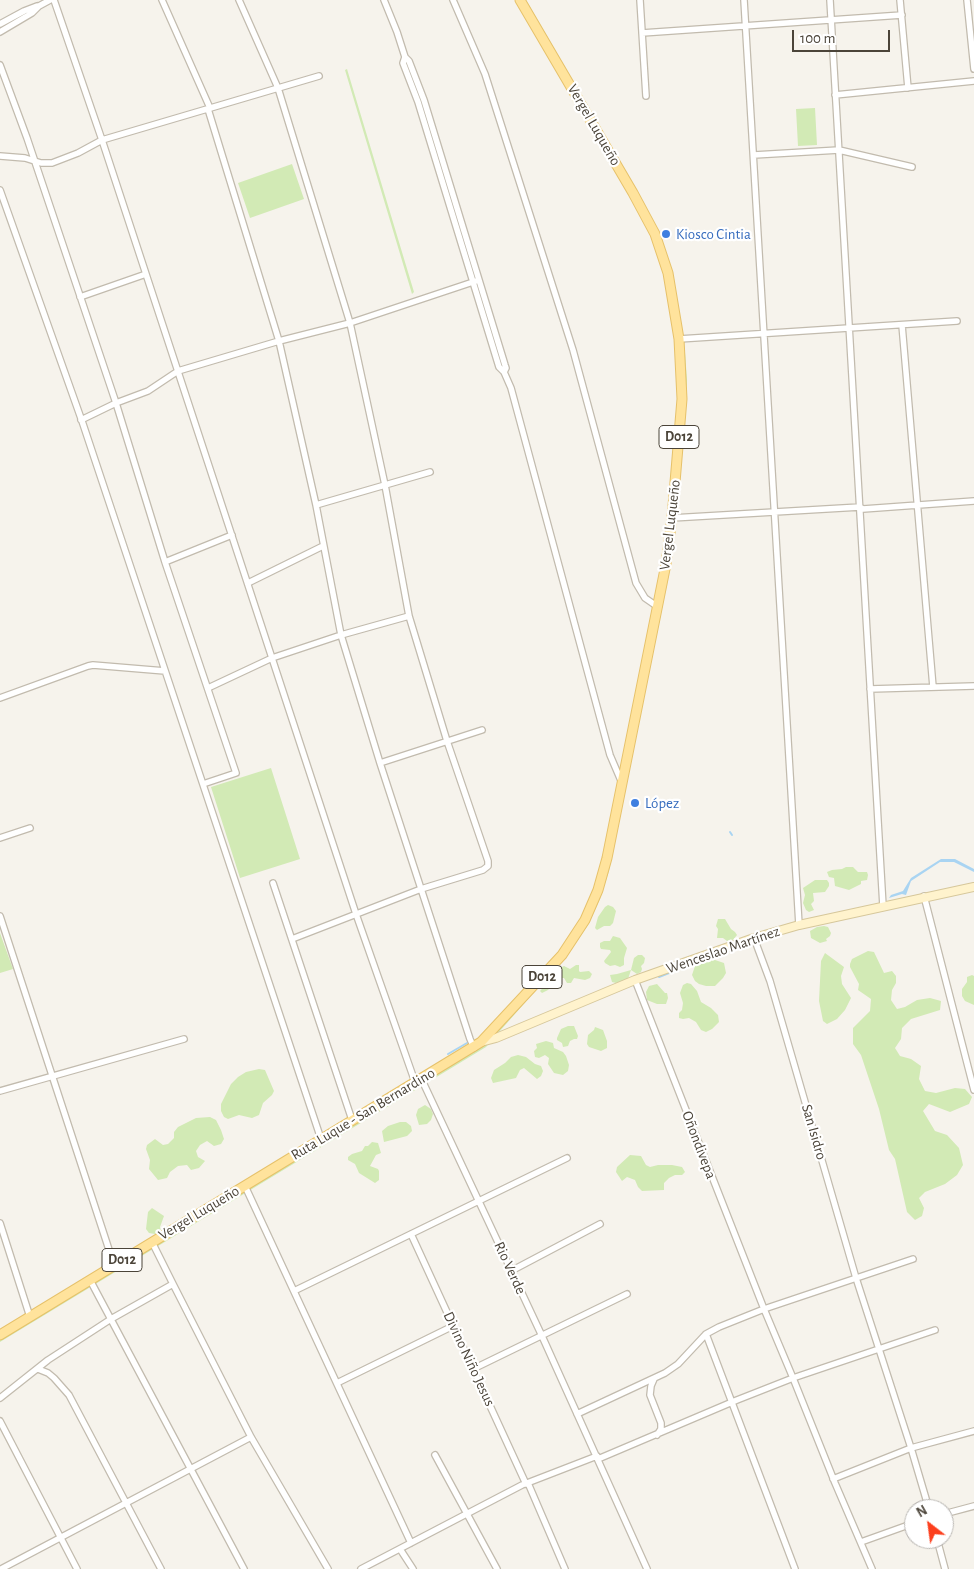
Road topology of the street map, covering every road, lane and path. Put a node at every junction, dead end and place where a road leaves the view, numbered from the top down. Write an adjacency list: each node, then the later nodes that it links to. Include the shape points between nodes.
1 (52, 0): 14 (street); 27 (street, Rio Verde)
2 (162, 0): 26 (street)
3 (239, 0): 22 (street)
4 (384, 0): 35 (street)
5 (453, 0): 59 (street, via 485,74 573,350 636,583 645,598)
6 (520, 0): 42 (main road, Vergel Luqueño / D012, via 655,234 668,273)
7 (640, 0): 17 (street)
8 (744, 0): 15 (street)
9 (830, 0): 13 (street)
10 (900, 0): 12 (street)
11 (967, 0): 19 (street)
12 (902, 14): 13 (street); 23 (street)
13 (831, 20): 15 (street); 24 (street)
14 (3, 25): 16 (street)
15 (746, 26): 17 (street); 29 (street)
16 (0, 32)
17 (642, 33): 25 (street)
18 (0, 65): 31 (street)
19 (974, 69)
20 (318, 76): 22 (street)
21 (974, 81): 23 (street)
22 (278, 88): 26 (street); 38 (street)
23 (908, 88): 24 (street)
24 (835, 95): 28 (street)
25 (646, 96)
26 (209, 108): 27 (street); 43 (street)
27 (102, 140): 31 (street, via 78,154 52,163); 34 (street, Rio Verde)
28 (839, 150): 29 (street); 32 (street); 40 (street)
29 (754, 155): 41 (street)
30 (0, 156): 31 (street)
31 (35, 161): 36 (street)
32 (912, 167)
33 (0, 190): 46 (street)
34 (146, 274): 36 (street); 44 (street, Rio Verde)
35 (476, 281): 38 (street); 72 (street, via 499,367 511,388 610,755)
36 (80, 297): 45 (street)
37 (957, 321): 39 (street)
38 (350, 323): 43 (street); 48 (street)
39 (902, 325): 40 (street); 51 (street)
40 (849, 328): 41 (street); 52 (street)
41 (765, 333): 42 (street); 53 (street)
42 (679, 339): 54 (main road, Vergel Luqueño / D012, via 682,399)
43 (279, 342): 44 (street); 50 (street)
44 (178, 371): 45 (street, via 148,391); 55 (street, Rio Verde)
45 (116, 403): 46 (street); 57 (street)
46 (81, 420): 63 (street)
47 (430, 472): 48 (street)
48 (385, 485): 50 (street); 60 (street)
49 (974, 501): 51 (street)
50 (316, 504): 56 (street)
51 (918, 505): 52 (street); 65 (street)
52 (860, 507): 53 (street); 67 (street)
53 (775, 512): 54 (street); 83 (street)
54 (672, 518): 59 (main road, Vergel Luqueño / D012)
55 (232, 535): 57 (street); 58 (street, Rio Verde)
56 (323, 546): 58 (street); 61 (street)
57 (166, 562): 66 (street)
58 (248, 583): 62 (street, Rio Verde)
59 (658, 607): 72 (main road, Vergel Luqueño / D012)
60 (409, 616): 61 (street); 70 (street)
61 (340, 635): 62 (street); 71 (street)
62 (272, 658): 66 (street); 81 (street, Rio Verde)
63 (165, 671): 68 (street, via 93,665); 73 (street)
64 (974, 686): 65 (street)
65 (933, 687): 67 (street)
66 (208, 688): 73 (street, via 236,773)
67 (870, 690): 80 (street)
68 (0, 698)
69 (482, 730): 70 (street)
70 (448, 742): 71 (street); 78 (street, via 488,866)
71 (380, 763): 78 (street)
72 (622, 783): 88 (main road, Vergel Luqueño / D012, via 607,858 585,920 562,955)
73 (203, 784): 94 (street)
74 (30, 828): 75 (street)
75 (0, 838)
76 (274, 883): 85 (street)
77 (974, 887): 79 (main road, Wenceslao Martínez)
78 (421, 889): 81 (street); 88 (street, via 470,1039)
79 (924, 896): 80 (main road, Wenceslao Martínez); 92 (street)
80 (884, 906): 83 (main road, Wenceslao Martínez)
81 (356, 914): 85 (street); 90 (street, Rio Verde)
82 (0, 916): 89 (street)
83 (799, 924): 84 (main road, Wenceslao Martínez)
84 (754, 938): 86 (main road, Wenceslao Martínez); 105 (street, San Isidro, via 772,987)
85 (292, 939): 93 (street)
86 (635, 980): 88 (main road, Wenceslao Martínez); 110 (street, Oñondivepa)
87 (184, 1039): 89 (street)
88 (478, 1045): 90 (main road, Ruta Luque - San Bernardino / D012)
89 (52, 1076): 91 (street); 103 (street)
90 (418, 1080): 93 (main road, Ruta Luque - San Bernardino / D012); 97 (street, Rio Verde)
91 (0, 1090)
92 (974, 1090)
93 (352, 1120): 94 (main road, Ruta Luque - San Bernardino / D012)
94 (322, 1139): 96 (main road, Ruta Luque - San Bernardino / D012)
95 (567, 1158): 97 (street)
96 (246, 1186): 101 (main road, Vergel Luqueño / D012); 108 (street)
97 (478, 1202): 100 (street); 104 (street, Rio Verde)
98 (0, 1223): 111 (street)
99 (600, 1224): 104 (street)
100 (411, 1234): 108 (street); 113 (street, Divino Niño Jesus)
101 (152, 1242): 103 (main road, Vergel Luqueño / D012); 107 (street)
102 (913, 1259): 105 (street)
103 (114, 1265): 106 (main road, Vergel Luqueño / D012)
104 (511, 1271): 117 (street, Rio Verde)
105 (856, 1278): 110 (street); 118 (street, San Isidro)
106 (90, 1280): 111 (main road, Vergel Luqueño / D012); 112 (street)
107 (173, 1284): 112 (street); 130 (street)
108 (294, 1291): 123 (street)
109 (626, 1294): 117 (street)
110 (764, 1309): 115 (street); 122 (street, Oñondivepa)
111 (30, 1317): 116 (main road, Vergel Luqueño / D012)
112 (112, 1320): 120 (street); 134 (street)
113 (453, 1326): 119 (street, Divino Niño Jesus); 123 (street)
114 (935, 1330): 118 (street)
115 (706, 1334): 121 (street, via 678,1364); 125 (street)
116 (0, 1335)
117 (542, 1336): 119 (street); 126 (street, Rio Verde)
118 (879, 1350): 122 (street); 131 (street, San Isidro)
119 (473, 1368): 136 (street, Divino Niño Jesus)
120 (38, 1369): 124 (street); 138 (street, via 54,1378 68,1395)
121 (654, 1378): 126 (street); 129 (street, via 650,1395 661,1423)
122 (793, 1378): 125 (street); 135 (street, Oñondivepa)
123 (337, 1383): 145 (street)
124 (0, 1398)
125 (732, 1402): 129 (street); 158 (street)
126 (577, 1414): 133 (street, Rio Verde)
127 (0, 1421): 143 (street)
128 (974, 1431): 131 (street)
129 (657, 1435): 133 (street)
130 (252, 1437): 134 (street); 152 (street)
131 (911, 1448): 135 (street); 137 (street, San Isidro)
132 (435, 1455): 141 (street)
133 (597, 1457): 136 (street); 157 (street, Rio Verde)
134 (191, 1469): 138 (street); 151 (street)
135 (833, 1479): 144 (street, Oñondivepa)
136 (527, 1483): 141 (street); 156 (street, Divino Niño Jesus)
137 (926, 1499)
138 (126, 1503): 143 (street); 150 (street)
139 (974, 1506): 140 (street)
140 (954, 1511)
141 (466, 1514): 145 (street); 155 (street)
142 (904, 1527): 144 (street)
143 (61, 1538): 148 (street); 149 (street)
144 (861, 1542): 159 (street, Oñondivepa)
145 (410, 1543): 146 (street)
146 (400, 1548): 153 (street); 154 (street)
147 (940, 1549): 160 (street)
148 (1, 1569)
149 (77, 1569)
150 (161, 1569)
151 (244, 1569)
152 (328, 1569)
153 (360, 1569)
154 (412, 1569)
155 (497, 1569)
156 (565, 1569)
157 (647, 1569)
158 (795, 1569)
159 (872, 1569)
160 (945, 1569)

